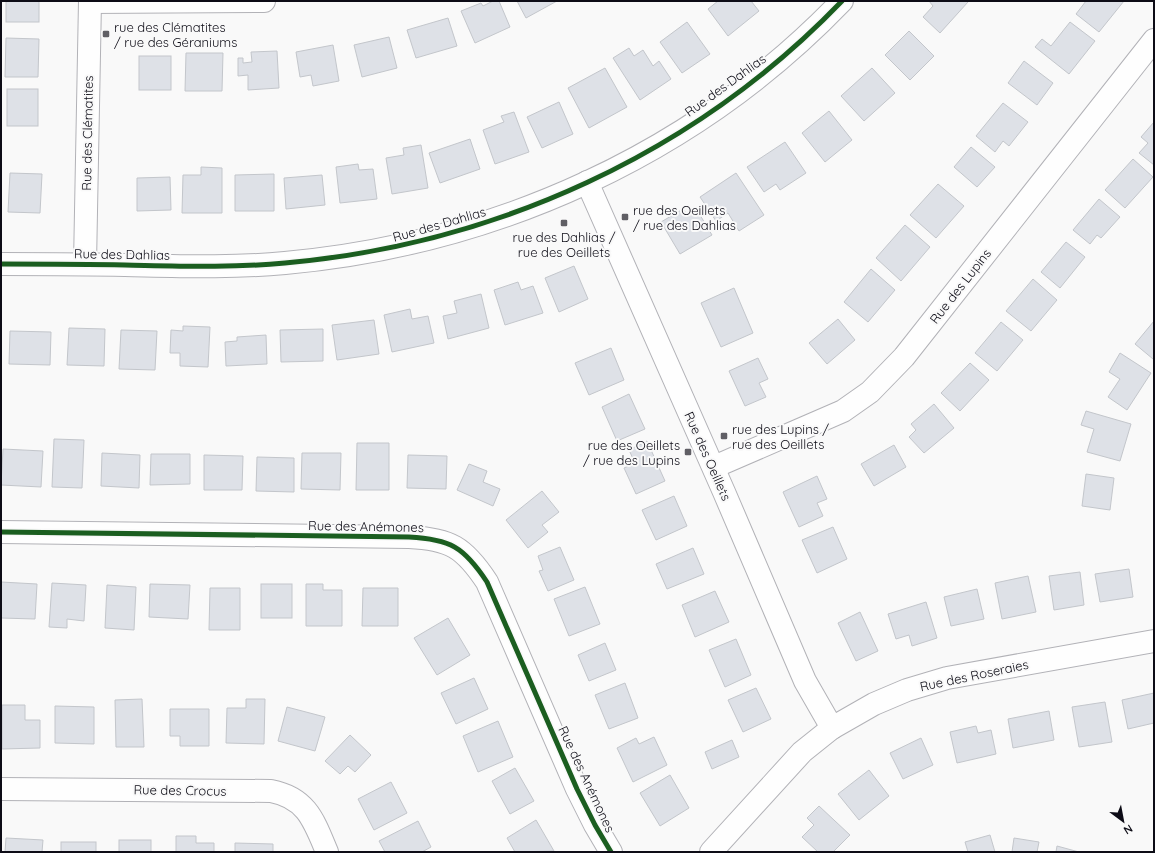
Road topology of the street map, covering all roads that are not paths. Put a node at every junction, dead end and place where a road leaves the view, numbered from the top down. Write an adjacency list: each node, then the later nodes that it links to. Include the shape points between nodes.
1 (264, 1): 3 (street)
2 (842, 1): 5 (street, Rue des Dahlias, via 790,51 732,97 622,166)
3 (90, 2): 7 (street, Rue des Clématites)
4 (1154, 40): 8 (street, Rue des Lupins, via 882,382 843,411)
5 (587, 182): 7 (street, Rue des Dahlias, via 509,215 429,240 374,252 253,265); 8 (street, Rue des Oeillets)
6 (1, 264): 7 (street, Rue des Dahlias)
7 (85, 264)
8 (714, 467): 11 (street, Rue des Oeillets, via 805,681)
9 (1, 532): 14 (street, Rue des Anémones, via 409,537 450,544 468,557 487,582 577,789)
10 (1154, 641): 11 (street, Rue des Roseraies, via 928,683 874,704)
11 (832, 728): 15 (street, Rue des Roseraies, via 802,752)
12 (1, 789): 13 (street, Rue des Crocus, via 271,791 298,801 305,808)
13 (326, 852)
14 (611, 852)
15 (711, 852)

